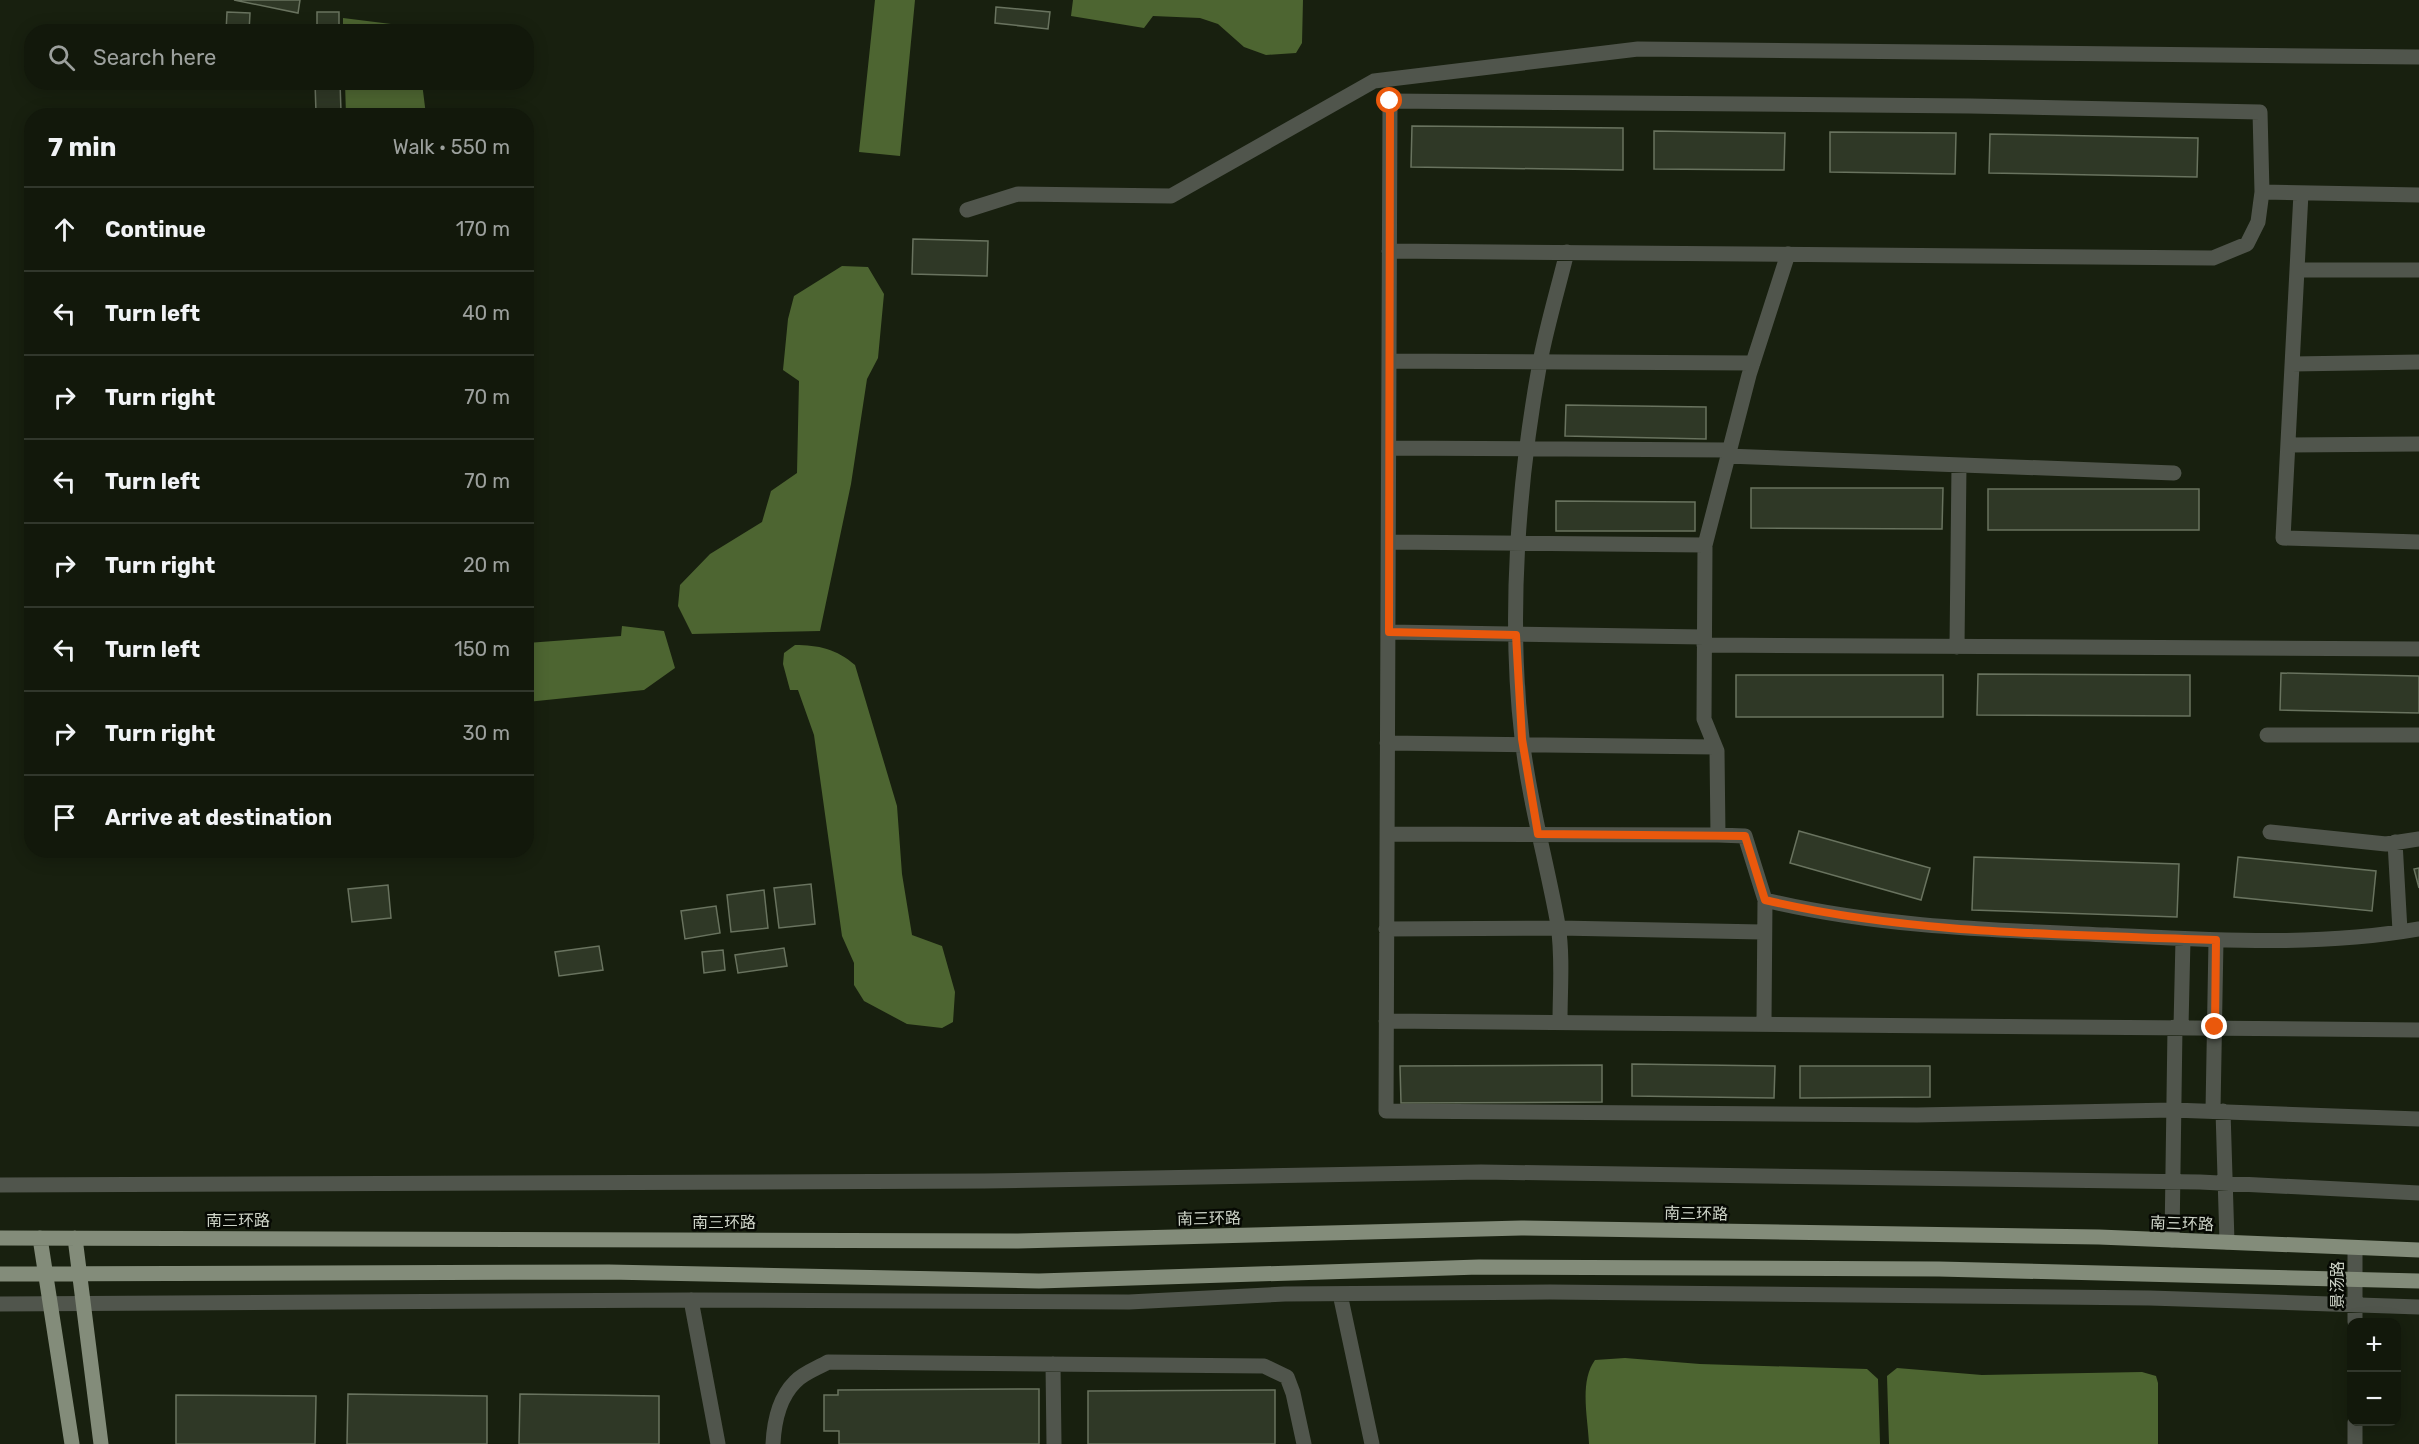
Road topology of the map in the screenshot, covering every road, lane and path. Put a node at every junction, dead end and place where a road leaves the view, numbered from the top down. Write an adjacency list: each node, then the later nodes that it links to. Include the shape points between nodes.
1 (2419, 57): 5 (street, via 1638,49 1374,81 1171,196 1017,194)
2 (2262, 192): 3 (street); 6 (street, via 2260,112 1390,101); 8 (street, via 2258,222 2247,244 2213,258)
3 (2301, 193): 4 (street); 9 (street)
4 (2419, 195)
5 (967, 210)
6 (1389, 250): 7 (street); 11 (street)
7 (1567, 252): 8 (street); 12 (street)
8 (1788, 254): 14 (street)
9 (2297, 270): 10 (street); 15 (street)
10 (2419, 270)
11 (1389, 361): 12 (street); 18 (street)
12 (1541, 361): 14 (street); 19 (street)
13 (2419, 362): 15 (street)
14 (1753, 363): 20 (street)
15 (2292, 364): 17 (street)
16 (2419, 444): 17 (street)
17 (2288, 446): 24 (street, via 2283,538)
18 (1389, 448): 19 (street); 23 (street)
19 (1527, 448): 20 (street); 25 (street)
20 (1727, 453): 21 (street); 26 (street)
21 (1959, 465): 22 (street); 30 (street)
22 (2174, 473)
23 (1389, 542): 25 (street); 27 (street)
24 (2419, 542)
25 (1519, 543): 26 (street); 28 (street)
26 (1705, 545): 29 (street)
27 (1389, 632): 28 (street); 34 (street)
28 (1516, 635): 29 (street); 35 (street)
29 (1704, 641): 30 (street); 36 (street, via 1704,719)
30 (1957, 647): 31 (street)
31 (2419, 649)
32 (2267, 735): 33 (street)
33 (2419, 735)
34 (1387, 743): 35 (street); 38 (street)
35 (1523, 744): 36 (street); 39 (street)
36 (1715, 747): 40 (street)
37 (2270, 832): 42 (street)
38 (1386, 834): 39 (street); 45 (street)
39 (1538, 834): 40 (street); 44 (street)
40 (1718, 835): 43 (street, via 1745,836)
41 (2419, 839): 42 (street)
42 (2395, 842): 47 (street)
43 (1765, 900): 48 (street); 49 (street, via 1953,929)
44 (1559, 928): 45 (street); 48 (street); 52 (street)
45 (1386, 929): 51 (street)
46 (2419, 929): 47 (street)
47 (2400, 931): 50 (street, via 2314,939)
48 (1762, 932): 53 (street)
49 (2183, 939): 50 (street); 54 (street)
50 (2216, 940): 55 (street)
51 (1386, 1021): 52 (street); 57 (street, via 1386,1112 1917,1115)
52 (1560, 1021): 53 (street)
53 (1764, 1023): 54 (street)
54 (2178, 1026): 55 (street); 57 (street)
55 (2215, 1027): 56 (street); 58 (street)
56 (2419, 1030)
57 (2173, 1110): 58 (street); 60 (street)
58 (2218, 1111): 59 (street); 61 (street)
59 (2419, 1119)
60 (2173, 1181): 61 (street); 62 (street, via 1481,1172 972,1181); 67 (street)
61 (2225, 1183): 63 (street); 68 (street)
62 (0, 1185)
63 (2419, 1193)
64 (0, 1238): 65 (main road, 南三环路)
65 (40, 1238): 66 (main road, 南三环路); 71 (main road)
66 (75, 1238): 67 (main road, 南三环路, via 1018,1241 1521,1228); 72 (main road)
67 (2172, 1240): 68 (main road, 南三环路)
68 (2227, 1242): 69 (main road, 南三环路)
69 (2355, 1248): 70 (main road, 南三环路); 74 (street, 景汤路)
70 (2419, 1250)
71 (46, 1273): 72 (main road); 73 (main road); 78 (main road)
72 (79, 1273): 74 (main road, via 609,1272 1039,1281 1479,1267 1927,1269); 79 (main road)
73 (0, 1274)
74 (2355, 1278): 75 (main road); 81 (street, 景汤路)
75 (2419, 1281)
76 (1340, 1293): 77 (street, via 1129,1302); 81 (street, via 2150,1298); 91 (street)
77 (691, 1300): 79 (street); 87 (street)
78 (50, 1303): 79 (street); 80 (street); 85 (main road)
79 (83, 1303): 86 (main road)
80 (0, 1304)
81 (2355, 1304): 82 (street); 83 (street, 景汤路)
82 (2419, 1307)
83 (2355, 1318)
84 (1053, 1364): 88 (street, via 828,1362 795,1382 779,1408); 89 (street); 90 (street, via 1264,1366 1287,1377)
85 (72, 1444)
86 (101, 1444)
87 (718, 1444)
88 (773, 1444)
89 (1054, 1444)
90 (1304, 1444)
91 (1372, 1444)

